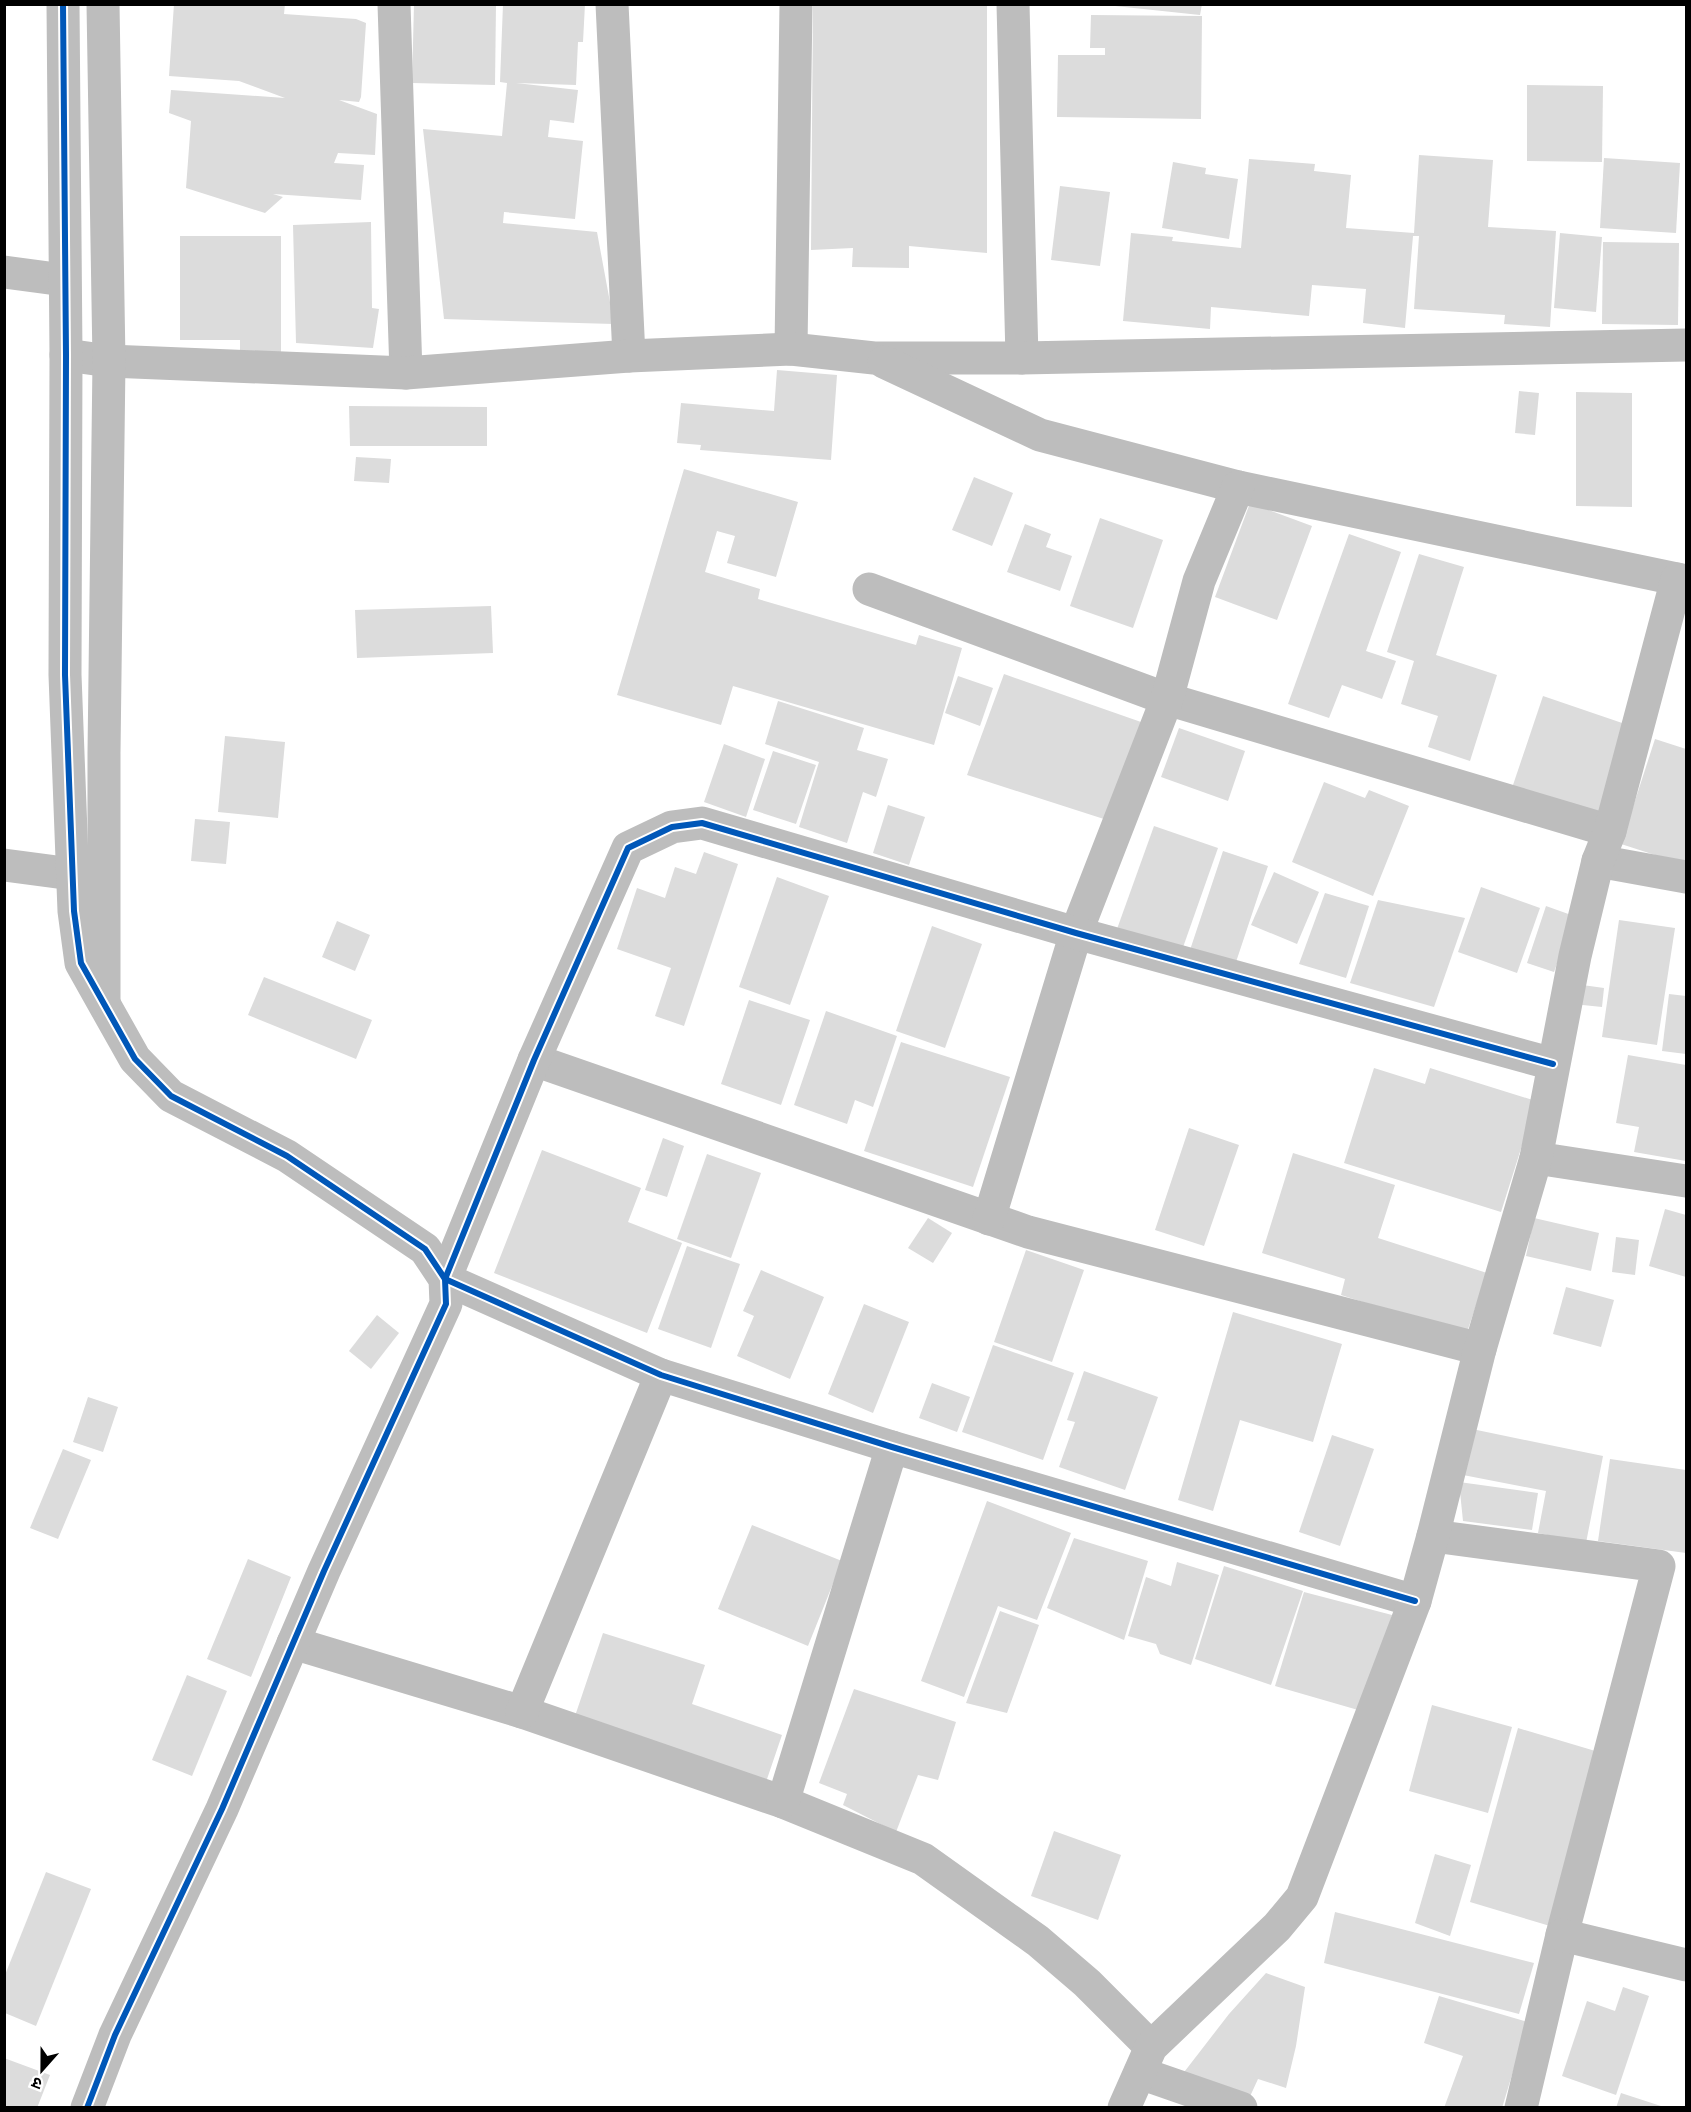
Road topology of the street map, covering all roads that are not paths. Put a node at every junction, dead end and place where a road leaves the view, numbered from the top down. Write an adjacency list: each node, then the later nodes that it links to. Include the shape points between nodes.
1 (63, 4): 8 (street)
2 (103, 4): 15 (street)
3 (394, 4): 16 (street)
4 (612, 4): 12 (street)
5 (796, 4): 10 (street)
6 (1013, 4): 14 (street)
7 (4, 272): 8 (street)
8 (64, 280): 11 (street)
9 (1686, 345): 14 (street)
10 (791, 349): 12 (street); 13 (street)
11 (66, 355): 15 (street); 24 (street, via 65,675)
12 (629, 356): 16 (street)
13 (874, 358): 14 (street); 17 (street, via 1040,435)
14 (1022, 358)
15 (109, 361): 16 (street); 27 (street)
16 (406, 373)
17 (1238, 487): 18 (street); 20 (street, via 1199,581)
18 (1682, 580): 21 (street)
19 (869, 589): 20 (street)
20 (1167, 699): 21 (street); 26 (street)
21 (1610, 831): 22 (street)
22 (1598, 861): 25 (street); 29 (street)
23 (4, 865): 24 (street)
24 (72, 874): 27 (street, via 81,963)
25 (1686, 876)
26 (1076, 933): 28 (street, via 702,823 672,827 628,848); 29 (street); 32 (street)
27 (104, 1005): 33 (street, via 135,1059 171,1096 307,1169 425,1249)
28 (534, 1060): 32 (street); 33 (street)
29 (1553, 1064): 30 (street)
30 (1536, 1158): 31 (street); 34 (street)
31 (1686, 1181)
32 (989, 1219): 34 (street)
33 (445, 1279): 35 (street); 40 (street, via 446,1304)
34 (1480, 1349): 37 (street)
35 (661, 1375): 36 (street); 41 (street)
36 (892, 1447): 39 (street); 42 (street)
37 (1433, 1536): 38 (street); 39 (street)
38 (1672, 1568): 43 (street)
39 (1414, 1601): 45 (street, via 1302,1897)
40 (293, 1643): 41 (street); 46 (street, via 222,1809 115,2035)
41 (522, 1712): 42 (street)
42 (783, 1802): 45 (street, via 923,1859 1038,1941 1087,1983)
43 (1562, 1935): 44 (street); 49 (street)
44 (1686, 1965)
45 (1145, 2060): 47 (street); 48 (street)
46 (87, 2108)
47 (1124, 2108)
48 (1241, 2108)
49 (1521, 2108)

